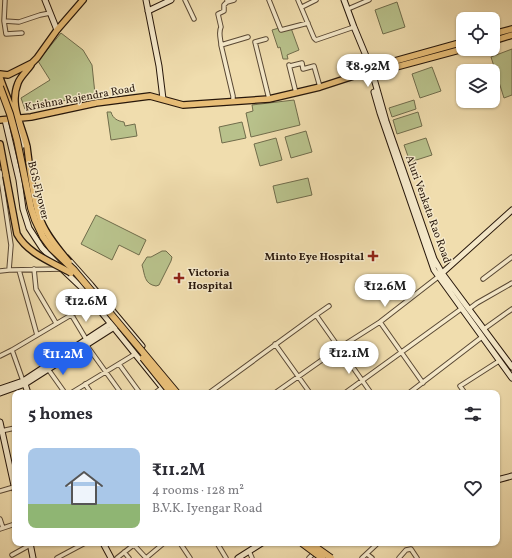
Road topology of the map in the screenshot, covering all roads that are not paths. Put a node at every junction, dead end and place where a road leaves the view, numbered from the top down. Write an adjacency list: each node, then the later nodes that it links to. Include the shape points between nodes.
1 (5, 0): 19 (street)
2 (45, 0): 17 (main road)
3 (83, 0): 24 (main road)
4 (146, 0): 16 (main road)
5 (171, 0): 16 (main road)
6 (185, 0): 18 (street)
7 (234, 0): 13 (street)
8 (269, 0): 20 (street, via 281,30)
9 (298, 0): 14 (street)
10 (316, 0): 14 (street)
11 (344, 0): 15 (main road, Aluri Venkata Rao Road)
12 (369, 0): 15 (street)
13 (227, 1): 33 (street, via 224,11 218,14)
14 (302, 8): 20 (street)
15 (348, 10): 21 (main road, Aluri Venkata Rao Road)
16 (148, 11): 43 (main road)
17 (50, 13): 19 (street, via 18,22); 24 (main road)
18 (194, 19)
19 (4, 22): 23 (street)
20 (308, 23): 21 (street, via 316,40)
21 (354, 26): 36 (main road, Aluri Venkata Rao Road)
22 (512, 29): 26 (main road)
23 (5, 30): 25 (street); 27 (street, via 6,34)
24 (57, 30): 35 (main road)
25 (0, 31)
26 (500, 32)
27 (22, 33)
28 (512, 35): 30 (main road)
29 (248, 37): 33 (street)
30 (500, 38)
31 (266, 39): 44 (street, via 255,42)
32 (456, 44): 36 (main road)
33 (221, 45): 45 (street)
34 (456, 51): 36 (main road)
35 (32, 63): 37 (main road, via 8,75); 46 (main road, via 18,81 15,92)
36 (370, 69): 40 (main road, Krishna Rajendra Road); 59 (main road, Aluri Venkata Rao Road); 59 (main road, Aluri Venkata Rao Road, via 378,108 434,270)
37 (0, 74)
38 (0, 78): 46 (main road)
39 (0, 87): 58 (highway, BGS Flyover, bridge, via 17,140 34,220 51,248)
40 (320, 87): 41 (main road, Krishna Rajendra Road); 41 (street, via 314,66 303,69 302,63 289,66)
41 (296, 93): 44 (main road, Krishna Rajendra Road)
42 (0, 97): 58 (highway, BGS Flyover, bridge, via 14,141 30,219 43,244)
43 (163, 99): 45 (main road, Krishna Rajendra Road, via 183,105); 46 (main road, Krishna Rajendra Road, via 150,96)
44 (269, 99): 45 (main road, Krishna Rajendra Road)
45 (233, 102)
46 (16, 118): 47 (main road, Krishna Rajendra Road); 58 (main road, bridge, via 27,147 41,221); 69 (main road, via 39,224 52,244 72,262)
47 (2, 120): 54 (main road, via 29,228 42,248)
48 (0, 144): 49 (main road)
49 (1, 150): 58 (main road, bridge, via 17,234 21,242 31,251)
50 (0, 172): 55 (street, via 11,245)
51 (512, 210): 59 (main road)
52 (512, 258): 60 (street)
53 (34, 269): 54 (street); 56 (street); 71 (street, via 36,289)
54 (62, 269): 62 (main road)
55 (9, 270): 56 (street); 57 (street)
56 (19, 270): 74 (street)
57 (0, 271)
58 (73, 271): 105 (highway, BGS Flyover, bridge); 106 (highway, BGS Flyover, bridge)
59 (440, 275): 64 (main road, Aluri Venkata Rao Road); 65 (main road, Aluri Venkata Rao Road); 70 (street)
60 (483, 279)
61 (512, 283): 65 (street)
62 (93, 302): 67 (street); 72 (main road)
63 (329, 306): 68 (street)
64 (461, 309): 75 (main road, Aluri Venkata Rao Road); 80 (street)
65 (469, 309): 73 (main road, Aluri Venkata Rao Road)
66 (512, 309): 73 (street)
67 (72, 314): 71 (street); 76 (street)
68 (316, 315): 77 (street); 78 (street)
69 (120, 319): 72 (main road); 107 (main road)
70 (380, 322): 78 (street); 80 (street)
71 (56, 323): 74 (street)
72 (112, 325): 76 (main road); 81 (main road)
73 (484, 329): 84 (main road, Aluri Venkata Rao Road)
74 (37, 335): 79 (street)
75 (482, 337): 83 (main road, Aluri Venkata Rao Road); 93 (street)
76 (85, 342): 87 (main road); 88 (street); 92 (main road)
77 (275, 344): 89 (street); 108 (street)
78 (339, 348): 89 (street); 91 (street)
79 (12, 350): 82 (street); 92 (street)
80 (402, 353): 91 (street); 93 (street)
81 (135, 354): 85 (street); 95 (main road)
82 (0, 356)
83 (499, 360): 86 (main road, Aluri Venkata Rao Road); 114 (street, via 460,386)
84 (511, 363): 86 (street)
85 (119, 364): 88 (street); 102 (street)
86 (504, 366): 90 (main road, Aluri Venkata Rao Road)
87 (48, 369): 92 (main road); 98 (street)
88 (105, 372): 94 (street); 101 (street)
89 (299, 377): 109 (street); 110 (street)
90 (512, 378)
91 (362, 381): 111 (street); 112 (street)
92 (24, 383): 96 (main road); 97 (main road); 115 (main road)
93 (423, 383): 113 (street)
94 (85, 384): 99 (street); 100 (street)
95 (163, 387): 103 (street); 104 (main road)
96 (0, 389)
97 (27, 390)
98 (63, 390)
99 (76, 390)
100 (89, 390)
101 (118, 390)
102 (138, 390)
103 (159, 390)
104 (165, 390)
105 (169, 390)
106 (174, 390)
107 (178, 390)
108 (214, 390)
109 (280, 390)
110 (308, 390)
111 (349, 390)
112 (369, 390)
113 (413, 390)
114 (463, 390)
115 (0, 393)
116 (0, 422): 118 (main road)
117 (12, 429): 118 (street)
118 (1, 431): 119 (main road)
119 (12, 476)
120 (512, 476): 121 (main road)
121 (500, 479)
122 (12, 489): 123 (street)
123 (0, 491)
124 (0, 519): 126 (street)
125 (12, 525): 126 (street)
126 (2, 528)
127 (27, 546): 144 (street)
128 (30, 546): 146 (main road)
129 (79, 546): 147 (street)
130 (105, 546): 148 (main road)
131 (132, 546): 142 (street)
132 (137, 546): 151 (street)
133 (160, 546): 151 (street)
134 (182, 546): 152 (street)
135 (219, 546): 153 (street)
136 (257, 546): 141 (main road)
137 (301, 546): 145 (main road)
138 (306, 546): 157 (highway, bridge)
139 (318, 546): 158 (highway, bridge)
140 (375, 546): 143 (street)
141 (249, 551): 154 (main road); 155 (street)
142 (124, 552): 149 (street); 150 (street)
143 (367, 554): 159 (street); 160 (street)
144 (12, 555)
145 (311, 555): 156 (main road)
146 (33, 558)
147 (57, 558)
148 (111, 558)
149 (117, 558)
150 (129, 558)
151 (146, 558)
152 (190, 558)
153 (226, 558)
154 (238, 558)
155 (252, 558)
156 (318, 558)
157 (322, 558)
158 (332, 558)
159 (362, 558)
160 (372, 558)
161 (399, 558): 162 (street, via 410,549)
162 (417, 558)

